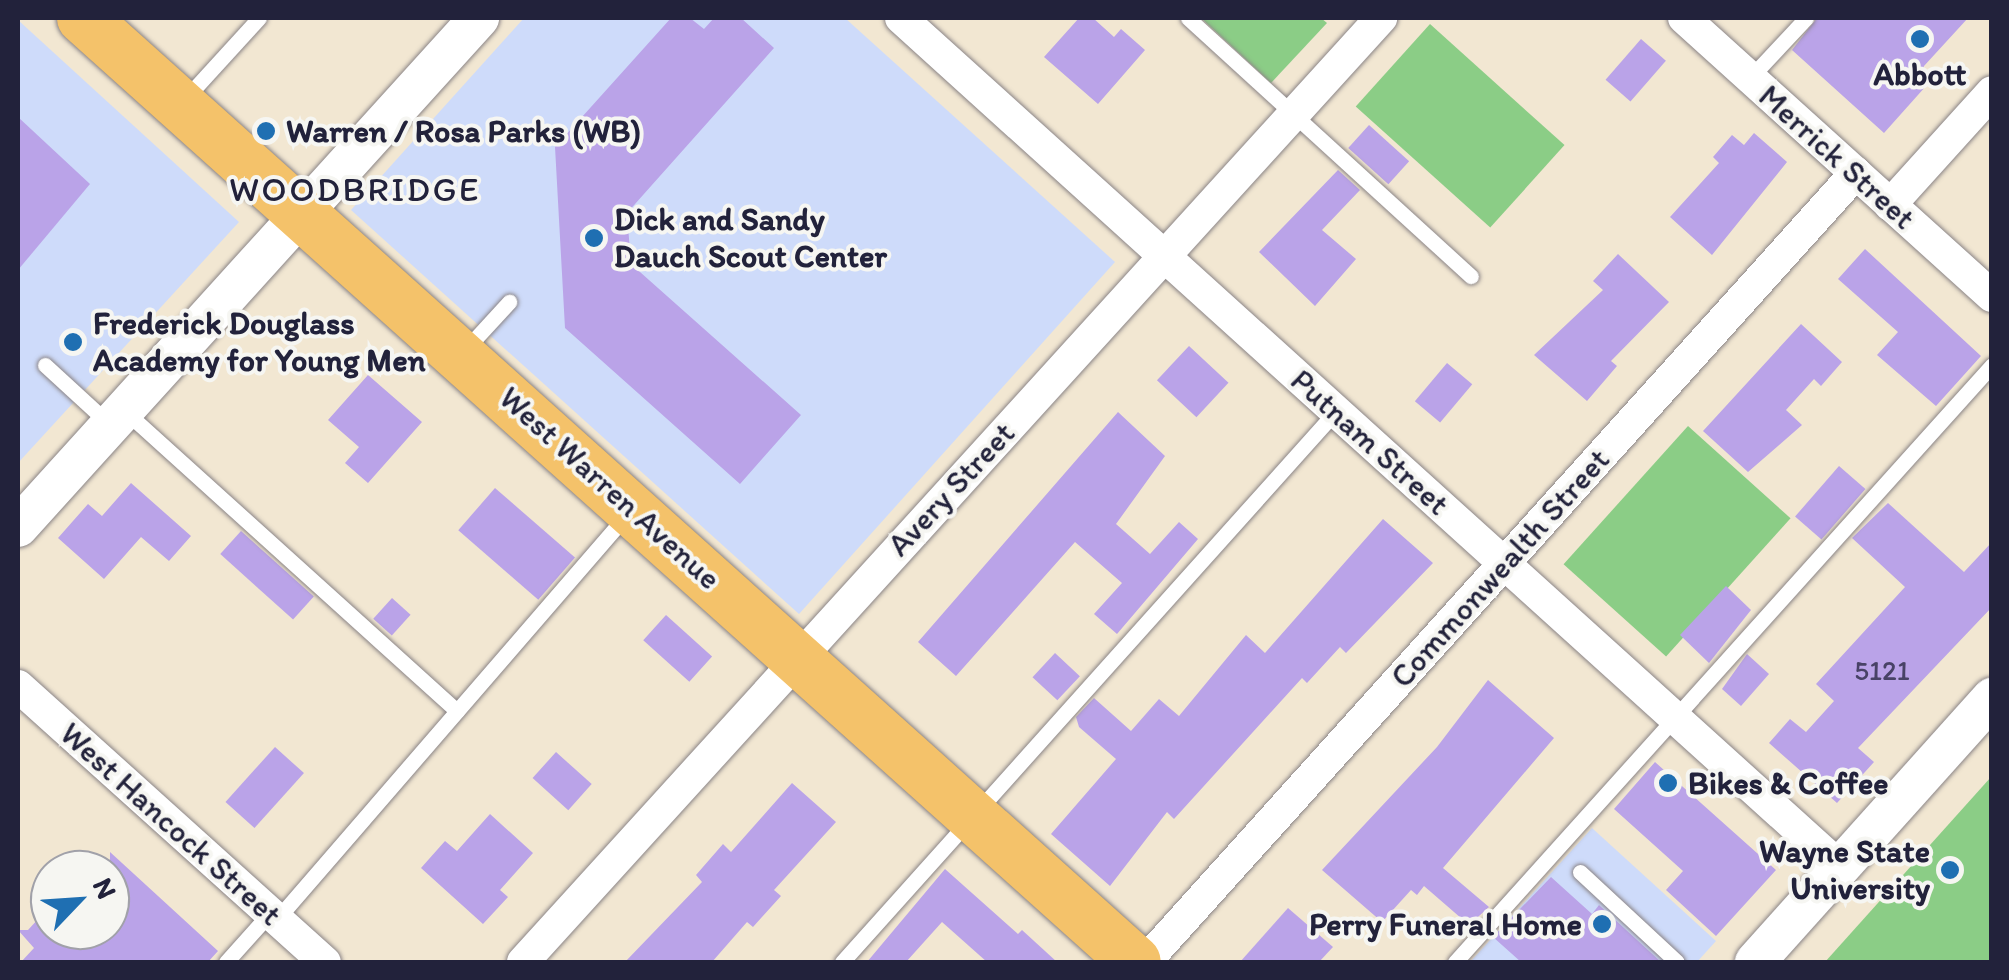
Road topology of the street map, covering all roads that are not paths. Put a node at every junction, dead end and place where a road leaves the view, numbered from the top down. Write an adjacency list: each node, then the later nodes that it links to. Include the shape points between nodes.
1 (85, 18): 11 (main road, West Warren Avenue)
2 (258, 18): 11 (lane)
3 (479, 18): 15 (street)
4 (901, 18): 16 (street, Putnam Street)
5 (1188, 18): 12 (lane)
6 (1381, 18): 12 (street, Avery Street)
7 (1684, 18): 9 (street, Merrick Street)
8 (1806, 18): 9 (lane)
9 (1750, 78): 13 (street, Merrick Street)
10 (1992, 92): 14 (street)
11 (180, 105): 15 (main road, West Warren Avenue)
12 (1294, 116): 16 (street, Avery Street); 17 (lane)
13 (1856, 173): 14 (street, Merrick Street); 27 (street, Commonwealth Street)
14 (1890, 205): 18 (street, Merrick Street)
15 (301, 215): 20 (main road, West Warren Avenue); 24 (street)
16 (1164, 256): 23 (street, Putnam Street); 28 (street, Avery Street)
17 (1472, 276)
18 (1992, 296)
19 (509, 302): 20 (lane)
20 (462, 354): 25 (main road, West Warren Avenue)
21 (45, 365): 24 (lane)
22 (1992, 365): 32 (lane)
23 (1336, 411): 27 (street, Putnam Street); 33 (lane)
24 (116, 417): 26 (street); 31 (lane)
25 (633, 508): 28 (main road, West Warren Avenue); 31 (lane)
26 (18, 526)
27 (1504, 563): 32 (street, Putnam Street); 42 (street, Commonwealth Street)
28 (797, 657): 33 (main road, West Warren Avenue); 39 (street, Avery Street)
29 (18, 686): 36 (street, West Hancock Street)
30 (1992, 698): 34 (street)
31 (457, 711): 36 (lane)
32 (1675, 718): 34 (street, Putnam Street); 43 (lane)
33 (972, 815): 40 (lane); 41 (main road, West Warren Avenue)
34 (1840, 867): 45 (street)
35 (1580, 872): 44 (lane)
36 (273, 916): 37 (lane); 38 (street, West Hancock Street)
37 (226, 962)
38 (325, 962)
39 (523, 962)
40 (842, 962)
41 (1135, 962)
42 (1145, 962)
43 (1455, 962)
44 (1678, 962)
45 (1755, 962)

